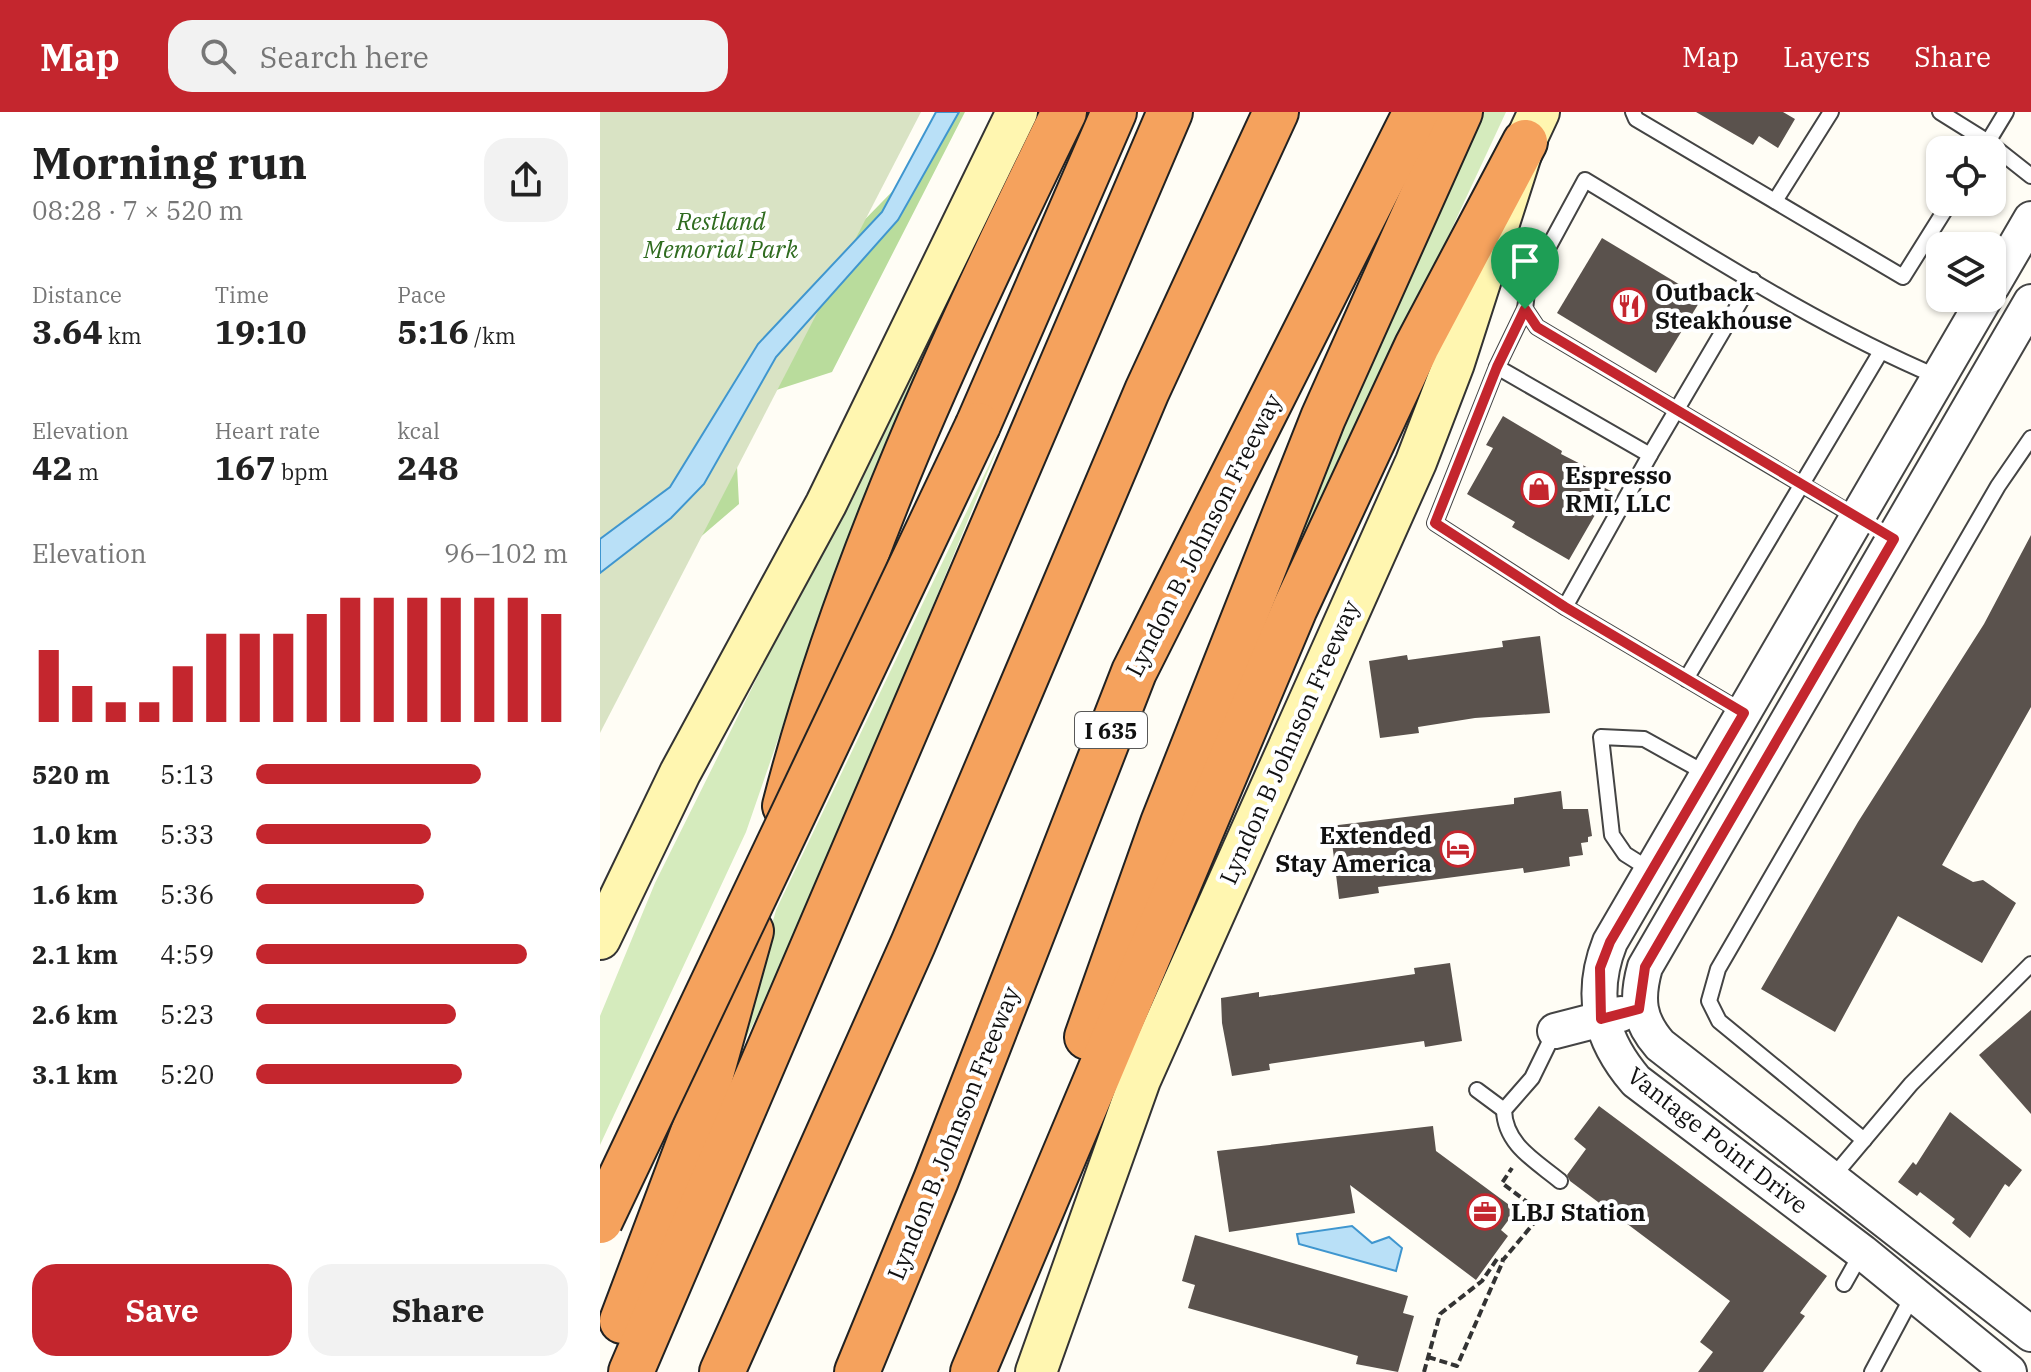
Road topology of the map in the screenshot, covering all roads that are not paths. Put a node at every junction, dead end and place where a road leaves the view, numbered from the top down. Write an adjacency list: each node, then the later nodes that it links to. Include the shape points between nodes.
1 (1017, 112): 39 (main road, via 826,504 680,773)
2 (1064, 112): 56 (highway, via 990,264 868,550 803,736 700,1114)
3 (1114, 112): 49 (highway, bridge, via 978,425)
4 (1170, 112): 57 (highway)
5 (1276, 112): 58 (highway, via 1147,391 913,944)
6 (1416, 112): 53 (highway, Lyndon B. Johnson Freeway / I 635, via 1134,672)
7 (1460, 112): 62 (highway, via 1323,418 1099,997)
8 (1633, 112): 17 (lane, via 1636,119)
9 (1831, 112): 17 (lane)
10 (1940, 112): 13 (lane)
11 (2006, 112): 14 (lane)
12 (1532, 127): 61 (highway, via 1417,346 1295,608); 63 (main road, Lyndon B Johnson Freeway, via 1416,462 1140,1080)
13 (1972, 136)
14 (1992, 136)
15 (2006, 159): 16 (lane)
16 (2031, 176)
17 (1775, 201): 18 (lane, via 1903,277)
18 (1941, 216)
19 (2031, 219): 20 (street)
20 (2006, 262)
21 (1753, 280): 23 (lane, via 1585,180 1528,285); 25 (lane); 28 (lane)
22 (2031, 302): 33 (street)
23 (1525, 309): 26 (lane); 28 (lane, via 1537,327)
24 (1977, 312): 27 (street, Vantage Point Drive)
25 (1880, 353): 27 (lane); 31 (lane)
26 (1497, 367): 30 (lane); 34 (lane, via 1435,523)
27 (1939, 377): 32 (street, Vantage Point Drive)
28 (1677, 410): 30 (lane); 31 (lane)
29 (2031, 438): 46 (lane, via 1998,486 1718,969 1709,1001 1719,1021)
30 (1650, 455): 34 (lane)
31 (1801, 485): 32 (lane); 35 (lane)
32 (1859, 518): 33 (street); 36 (street, Vantage Point Drive)
33 (1894, 539): 41 (street, via 1645,967)
34 (1565, 607): 35 (lane)
35 (1686, 679): 36 (lane)
36 (1744, 713): 37 (street, Vantage Point Drive)
37 (1707, 774): 38 (street, Vantage Point Drive); 38 (lane, via 1644,739 1601,737 1612,835 1625,854)
38 (1652, 871): 42 (street, Vantage Point Drive, via 1600,968)
39 (600, 939)
40 (2031, 964): 46 (lane, via 1911,1084)
41 (1639, 1009): 42 (street); 47 (street, Vantage Point Drive, via 1646,1029 1660,1045)
42 (1601, 1019): 43 (street); 50 (street, Vantage Point Drive, via 1608,1044 1636,1081)
43 (1555, 1031): 45 (lane, via 1532,1078)
44 (1477, 1090): 45 (lane)
45 (1504, 1110): 48 (lane, via 1512,1140)
46 (1864, 1140): 47 (lane)
47 (1831, 1179): 51 (street, Vantage Point Drive)
48 (1560, 1181)
49 (600, 1221)
50 (1862, 1252): 52 (lane); 54 (street, Vantage Point Drive)
51 (1933, 1258): 54 (street); 55 (street, Vantage Point Drive)
52 (1844, 1284)
53 (891, 1289): 59 (highway); 60 (highway, Lyndon B. Johnson Freeway / I 635)
54 (1912, 1297): 64 (lane); 65 (street, Vantage Point Drive)
55 (2031, 1334)
56 (601, 1372)
57 (631, 1372)
58 (722, 1372)
59 (840, 1372)
60 (857, 1372)
61 (973, 1372)
62 (983, 1372)
63 (1036, 1372)
64 (1872, 1372)
65 (2009, 1372)

